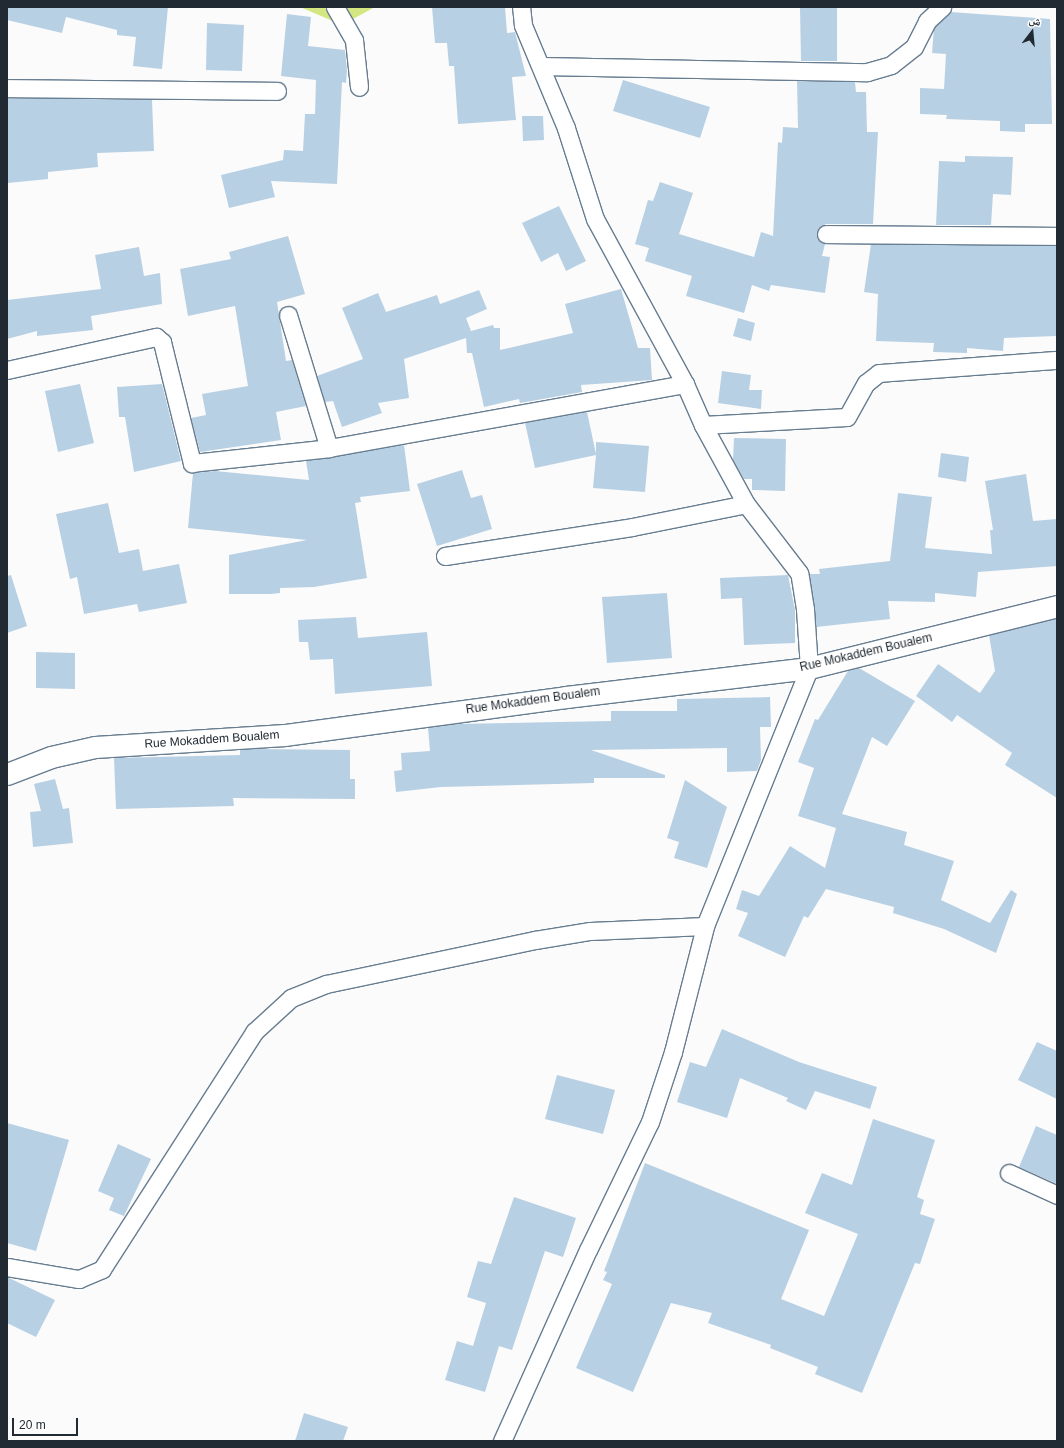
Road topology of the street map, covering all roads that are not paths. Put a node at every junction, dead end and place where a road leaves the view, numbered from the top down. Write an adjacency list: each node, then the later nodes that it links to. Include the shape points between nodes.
1 (335, 7): 5 (street, via 354,40)
2 (520, 7): 4 (street, via 523,25)
3 (942, 7): 4 (street, via 927,21 914,47 892,65 867,72)
4 (541, 66): 13 (street, via 566,128 595,219)
5 (359, 87)
6 (7, 88): 7 (street)
7 (277, 91)
8 (826, 234): 9 (street)
9 (1057, 236)
10 (288, 315): 15 (street)
11 (1057, 360): 14 (street, via 879,373 866,383 847,417)
12 (7, 370): 15 (street, via 156,338 162,342 192,463)
13 (685, 384): 14 (street); 15 (street)
14 (703, 425): 16 (street)
15 (329, 448)
16 (746, 504): 17 (street, via 632,527); 19 (street, via 799,573 805,609)
17 (445, 556)
18 (1057, 606): 19 (street, Rue Mokaddem Boualem)
19 (809, 668): 20 (street, Rue Mokaddem Boualem, via 566,696 285,735 95,747 51,757); 21 (street)
20 (7, 774)
21 (706, 926): 24 (street, via 590,931 535,940 326,984 291,998 254,1032 102,1269 79,1279); 25 (street, via 673,1052 650,1122 588,1250)
22 (1009, 1173): 23 (street)
23 (1057, 1195)
24 (7, 1267)
25 (502, 1441)

